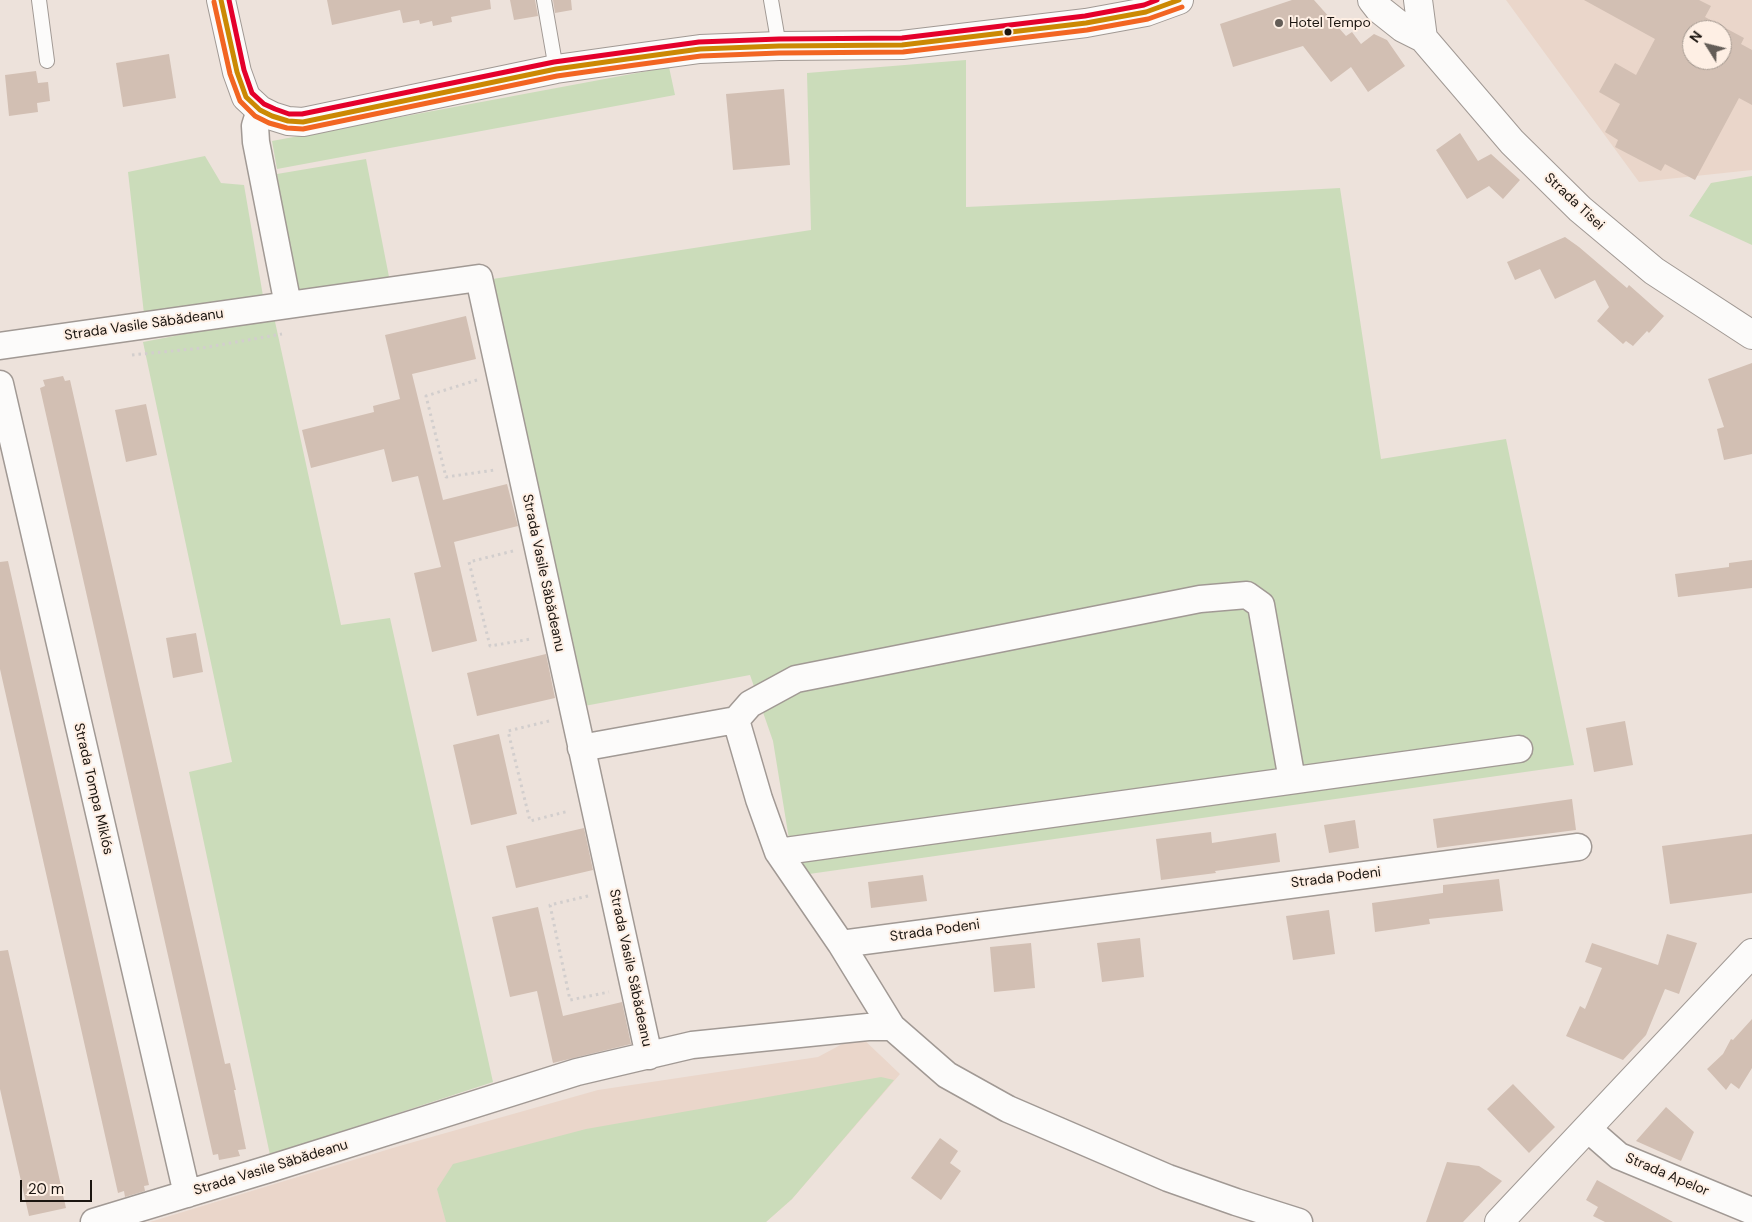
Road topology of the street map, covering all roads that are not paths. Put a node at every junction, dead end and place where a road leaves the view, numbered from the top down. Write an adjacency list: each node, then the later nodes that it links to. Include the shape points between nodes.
1 (39, 0): 10 (lane)
2 (221, 0): 12 (main road, via 237,72 246,96)
3 (544, 0): 11 (lane)
4 (771, 0): 9 (lane)
5 (1180, 0): 9 (main road, via 1146,12 1086,23 902,45)
6 (1372, 0): 8 (main road, Strada Tisei, via 1403,28)
7 (1418, 0): 8 (main road)
8 (1423, 38): 14 (main road, Strada Tisei, via 1512,142 1580,209 1654,271)
9 (779, 46): 11 (main road, via 700,49)
10 (47, 61)
11 (556, 69): 12 (main road, via 303,122 288,121)
12 (260, 110): 13 (street, via 255,126 256,142)
13 (288, 305): 15 (street, Strada Vasile Săbădeanu); 18 (street, Strada Vasile Săbădeanu, via 479,278)
14 (1752, 335)
15 (0, 346)
16 (0, 384): 28 (street, Strada Tompa Miklós)
17 (736, 720): 18 (street); 20 (street, via 750,704 796,679 1200,599 1247,595 1261,605); 22 (street)
18 (581, 748): 26 (street, Strada Vasile Săbădeanu)
19 (1519, 748): 20 (street)
20 (1292, 780): 22 (street)
21 (1578, 847): 23 (street, Strada Podeni)
22 (778, 852): 23 (street)
23 (841, 944): 25 (street)
24 (1752, 953): 27 (main road)
25 (892, 1027): 26 (street, Strada Vasile Săbădeanu, via 692,1045); 31 (street, via 947,1075 1008,1109 1168,1178)
26 (649, 1056): 28 (street, Strada Vasile Săbădeanu, via 577,1072)
27 (1588, 1129): 29 (street, Strada Apelor, via 1619,1156); 32 (main road)
28 (187, 1194): 30 (street, Strada Vasile Săbădeanu)
29 (1752, 1211)
30 (94, 1222)
31 (1299, 1222)
32 (1499, 1222)

